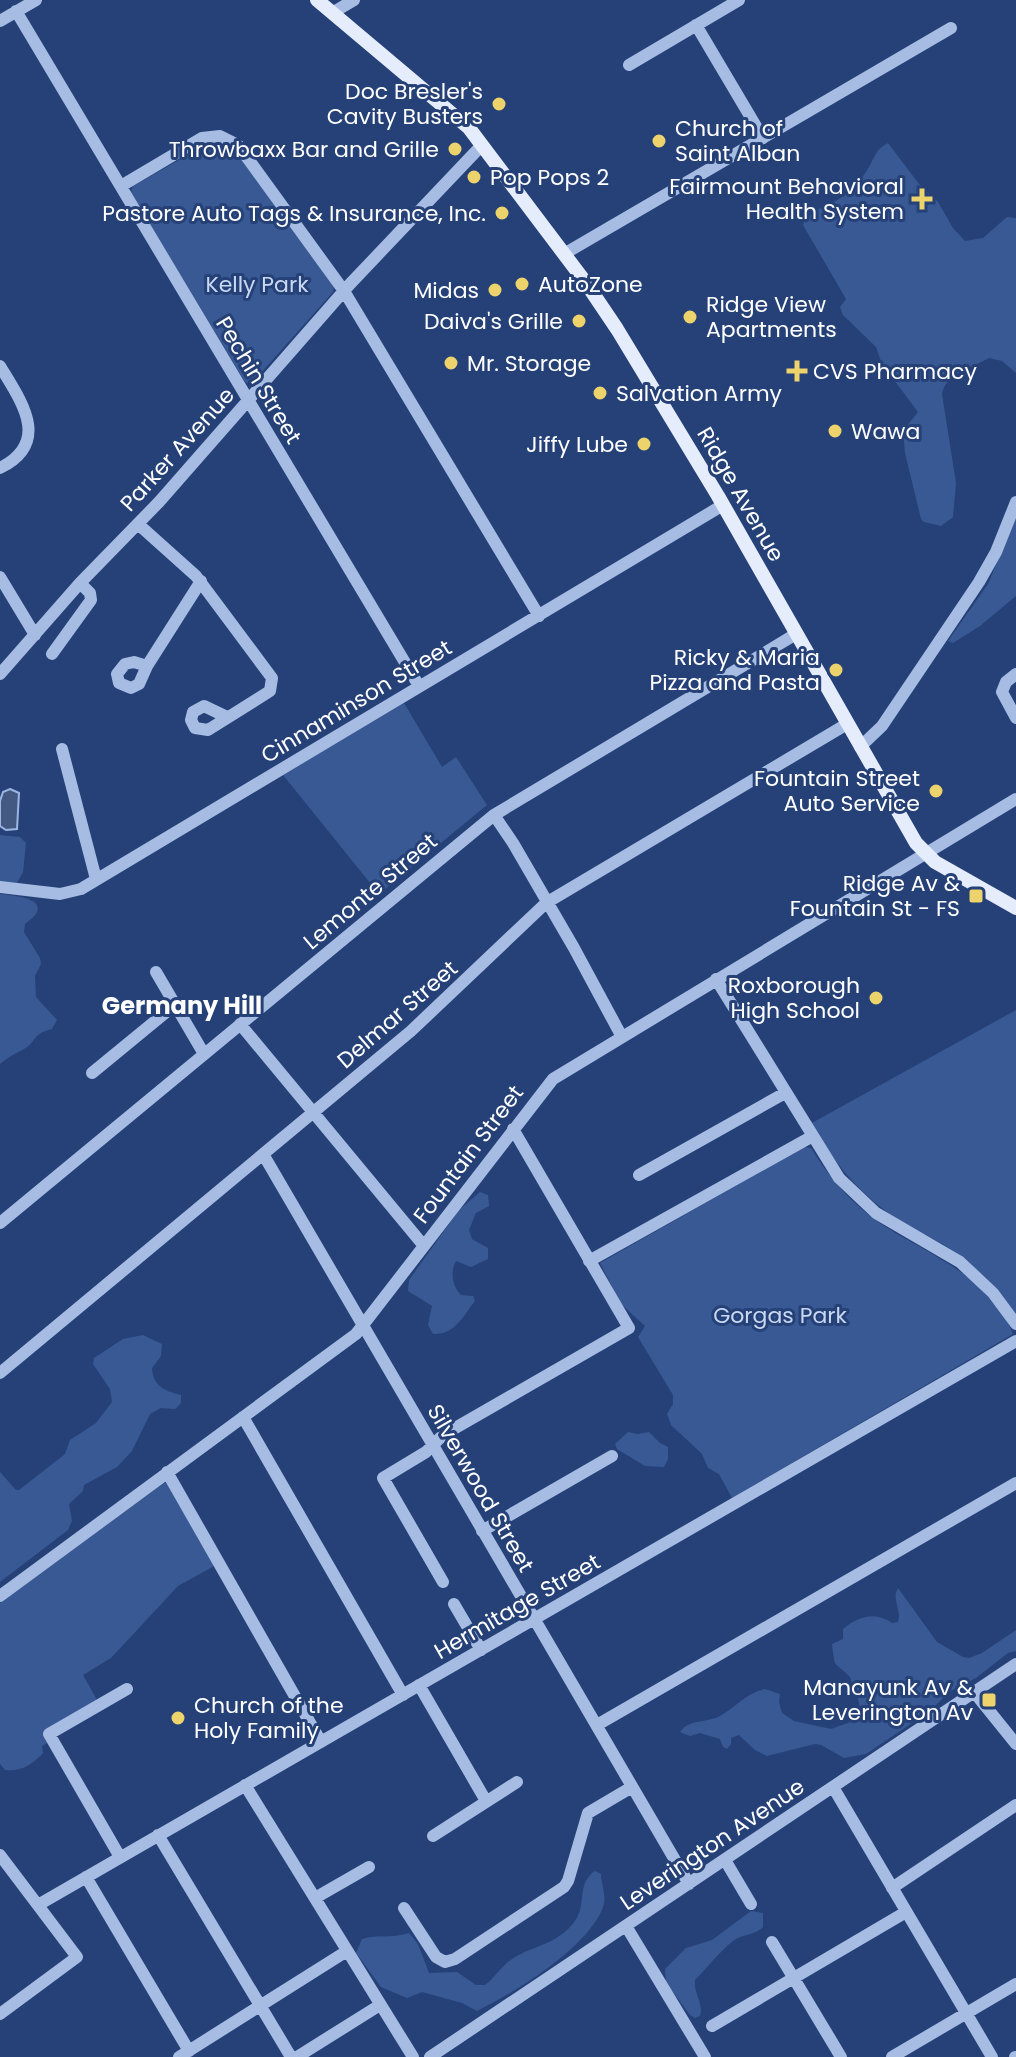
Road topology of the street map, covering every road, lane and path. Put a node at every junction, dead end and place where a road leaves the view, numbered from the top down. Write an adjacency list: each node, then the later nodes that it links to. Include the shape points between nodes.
1 (36, 0): 5 (street)
2 (317, 0): 6 (main road, Ridge Avenue)
3 (354, 0): 6 (street)
4 (739, 0): 8 (street)
5 (16, 11): 7 (street); 13 (street, Pechin Street)
6 (332, 13): 12 (main road, Ridge Avenue, via 461,121)
7 (0, 21)
8 (696, 25): 10 (street); 11 (street)
9 (951, 28): 11 (street)
10 (629, 65)
11 (763, 138): 14 (street)
12 (482, 145): 14 (main road, Ridge Avenue); 15 (street, Parker Avenue)
13 (121, 186): 15 (street, via 196,140 220,136 232,141); 17 (street, Pechin Street)
14 (564, 254): 20 (main road, Ridge Avenue, via 617,329)
15 (344, 291): 17 (street, Parker Avenue); 25 (street)
16 (0, 366): 18 (street, via 29,423 21,451)
17 (248, 400): 21 (street, Parker Avenue); 32 (street, Pechin Street)
18 (0, 468)
19 (1016, 502): 36 (street, via 979,582 882,726)
20 (723, 505): 25 (street, Cinnaminson Street); 26 (main road, Ridge Avenue)
21 (138, 524): 23 (street); 24 (street, Parker Avenue)
22 (0, 577): 27 (street)
23 (201, 581): 29 (street); 33 (street, via 273,680 270,691)
24 (80, 583): 27 (street, Parker Avenue); 28 (street, via 91,600)
25 (539, 616): 32 (street, Cinnaminson Street)
26 (796, 634): 35 (main road, Ridge Avenue); 39 (street, Lemonte Street)
27 (35, 635): 30 (street, Parker Avenue)
28 (52, 654)
29 (147, 666)
30 (0, 674)
31 (1016, 674): 34 (street, via 1003,688)
32 (419, 686): 41 (street, Cinnaminson Street)
33 (227, 717)
34 (1016, 718)
35 (847, 724): 36 (main road, Ridge Avenue); 43 (street, Delmar Street)
36 (860, 747): 40 (main road, Ridge Avenue)
37 (62, 749): 41 (street, via 74,777)
38 (1016, 799): 40 (street, Fountain Street)
39 (494, 815): 43 (street); 48 (street, Lemonte Street)
40 (924, 854): 44 (main road, Ridge Avenue); 46 (street, Fountain Street)
41 (96, 879): 42 (street, Cinnaminson Street, via 68,894)
42 (0, 887)
43 (546, 903): 49 (street); 53 (street, Delmar Street, via 426,1018)
44 (1016, 908)
45 (156, 972): 47 (street)
46 (716, 979): 49 (street, Fountain Street); 52 (street)
47 (176, 1004): 50 (street); 51 (street)
48 (240, 1024): 50 (street, Lemonte Street); 53 (street)
49 (622, 1037): 54 (street, Fountain Street, via 553,1079)
50 (204, 1054): 58 (street, Lemonte Street)
51 (92, 1073)
52 (785, 1093): 55 (street); 57 (street)
53 (313, 1112): 56 (street, Delmar Street); 59 (street)
54 (513, 1129): 59 (street, Fountain Street); 60 (street)
55 (811, 1137): 60 (street); 61 (street, via 858,1198 895,1226 960,1262)
56 (263, 1154): 62 (street, Silverwood Street); 64 (street, Delmar Street)
57 (639, 1175)
58 (0, 1223)
59 (424, 1246): 62 (street, Fountain Street)
60 (589, 1261): 66 (street, via 629,1328)
61 (1016, 1324)
62 (363, 1325): 65 (street, Fountain Street); 66 (street, Silverwood Street)
63 (1016, 1341): 74 (street, Hermitage Street)
64 (0, 1373)
65 (243, 1417): 68 (street, Fountain Street); 80 (street)
66 (433, 1445): 70 (street, Silverwood Street); 71 (street, via 383,1478)
67 (612, 1456): 70 (street)
68 (167, 1472): 72 (street, Fountain Street); 82 (street)
69 (1016, 1483): 81 (street)
70 (482, 1531): 74 (street, Silverwood Street)
71 (443, 1582)
72 (0, 1596)
73 (454, 1604): 75 (street)
74 (534, 1619): 75 (street, Hermitage Street); 81 (street, Silverwood Street)
75 (481, 1650): 77 (street, Hermitage Street)
76 (1016, 1664): 79 (street, Leverington Avenue)
77 (419, 1685): 80 (street, Hermitage Street); 88 (street)
78 (127, 1689): 93 (street, via 49,1734)
79 (974, 1692): 83 (street); 87 (street, Leverington Avenue)
80 (403, 1695): 82 (street, Hermitage Street)
81 (597, 1725): 86 (street, Silverwood Street)
82 (321, 1742): 85 (street, Hermitage Street)
83 (1016, 1744)
84 (517, 1782): 88 (street)
85 (245, 1785): 90 (street, Hermitage Street); 100 (street)
86 (632, 1787): 98 (street, Silverwood Street); 103 (street, via 588,1813 564,1887 457,1958 445,1962 436,1957)
87 (833, 1787): 94 (street, Leverington Avenue); 99 (street)
88 (486, 1801): 91 (street)
89 (1016, 1805): 99 (street)
90 (158, 1835): 93 (street, Hermitage Street); 111 (street)
91 (433, 1836)
92 (0, 1855): 96 (street)
93 (120, 1857): 97 (street, Hermitage Street)
94 (725, 1860): 98 (street, Leverington Avenue); 101 (street)
95 (369, 1867): 100 (street)
96 (4, 1870): 102 (street)
97 (86, 1877): 102 (street, Hermitage Street); 115 (street)
98 (689, 1884): 105 (street, Leverington Avenue)
99 (892, 1888): 104 (street)
100 (315, 1898): 107 (street)
101 (751, 1904)
102 (38, 1905): 113 (street, via 77,1957)
103 (404, 1908)
104 (906, 1912): 108 (street); 112 (street)
105 (626, 1926): 119 (street, Leverington Avenue); 120 (street)
106 (772, 1942): 108 (street)
107 (347, 1951): 110 (street); 111 (street)
108 (794, 1978): 114 (street); 121 (street)
109 (1016, 1984): 112 (street)
110 (380, 2005): 117 (street); 118 (street)
111 (260, 2006): 115 (street); 116 (street)
112 (966, 2013): 122 (street); 123 (street)
113 (0, 2014)
114 (712, 2026)
115 (184, 2054)
116 (291, 2057)
117 (297, 2057)
118 (413, 2057)
119 (430, 2057)
120 (705, 2057)
121 (841, 2057)
122 (892, 2057)
123 (992, 2057)

